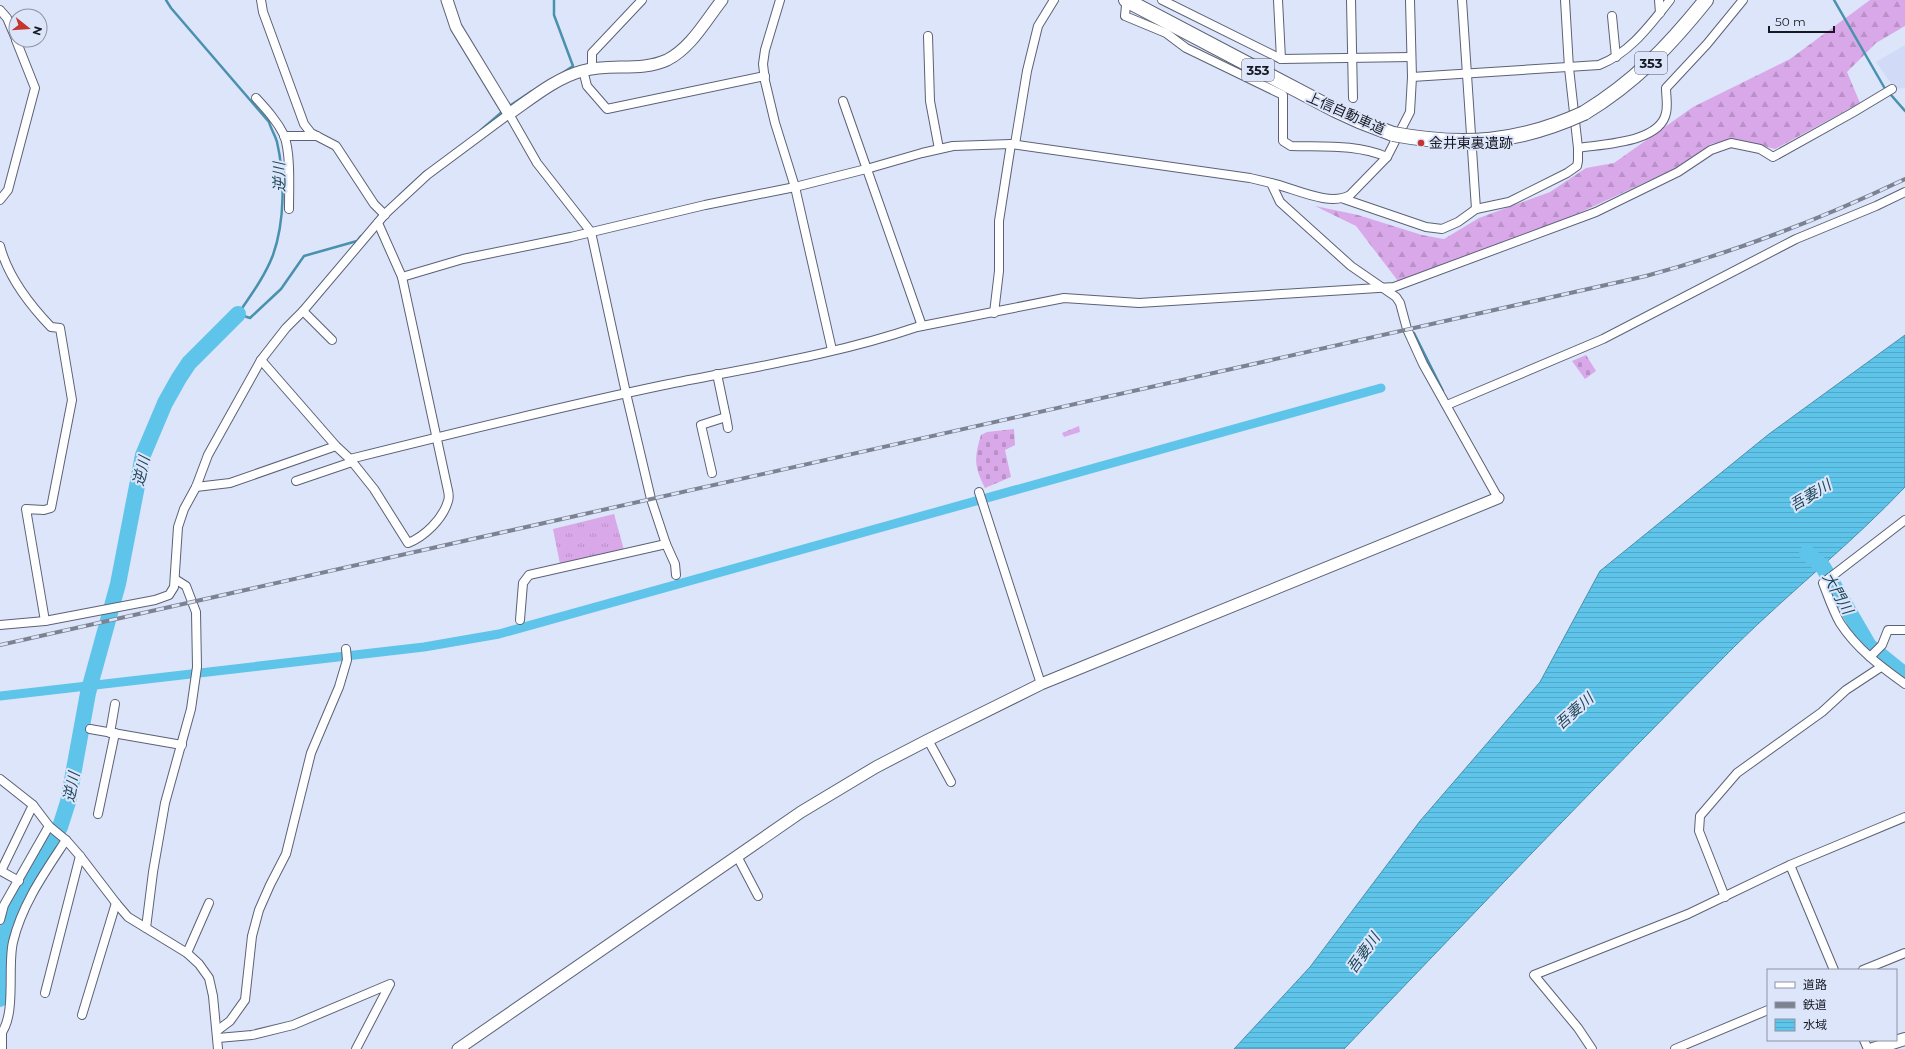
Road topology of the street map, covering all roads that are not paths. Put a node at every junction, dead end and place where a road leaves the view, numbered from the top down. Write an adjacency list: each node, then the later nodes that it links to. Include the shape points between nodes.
1 (261, 0): 43 (street, via 263,12 304,124 311,133)
2 (446, 0): 39 (street, via 456,27)
3 (642, 0): 31 (street, via 592,53)
4 (722, 0): 31 (street, via 690,41 666,60 652,65)
5 (780, 0): 33 (street, via 765,50)
6 (1054, 0): 44 (street, via 1038,26)
7 (1140, 0): 41 (highway, 上信自動車道 / 353)
8 (1162, 0): 29 (street)
9 (1278, 0): 29 (street)
10 (1351, 0): 26 (street)
11 (1410, 0): 27 (street)
12 (1462, 0): 32 (street)
13 (1565, 0): 30 (street)
14 (1659, 0): 21 (street)
15 (1670, 0): 21 (street)
16 (1697, 0): 40 (highway, 上信自動車道 / 353, via 1634,69)
17 (1706, 0): 40 (highway, 上信自動車道 / 353, via 1644,69 1618,91)
18 (1743, 0): 45 (street, via 1666,88 1666,114 1657,128 1641,137)
19 (1126, 2): 41 (highway, 上信自動車道 / 353, via 1359,122); 47 (street, via 1125,16 1166,33 1186,48 1283,95 1283,141 1287,144 1352,147 1373,151)
20 (0, 10): 23 (street)
21 (1660, 13): 28 (street)
22 (1612, 16): 28 (street)
23 (8, 20)
24 (928, 36): 46 (street, via 930,101)
25 (19, 48): 53 (street, via 36,88 8,190)
26 (1351, 57): 27 (street); 29 (street); 37 (street)
27 (1412, 57): 34 (street)
28 (1616, 57): 30 (street, via 1599,65)
29 (1281, 59)
30 (1569, 68): 32 (street); 45 (street)
31 (587, 70): 33 (street, via 587,86 607,108); 39 (street, via 570,75)
32 (1467, 74): 34 (street); 55 (street)
33 (764, 76): 50 (street, via 775,123)
34 (1412, 77): 47 (street, via 1410,112)
35 (1892, 89): 61 (street, via 1773,157 1760,149 1738,144 1731,143 1718,147 1678,172 1596,212 1411,282)
36 (256, 98): 42 (street, via 273,117)
37 (1353, 98)
38 (843, 101): 48 (street)
39 (507, 110): 56 (street); 58 (street, via 538,163)
40 (1581, 110): 41 (highway, 上信自動車道 / 353, via 1514,130 1483,134)
41 (1394, 130)
42 (284, 136): 43 (street); 54 (street, via 289,166)
43 (318, 136): 56 (street, via 336,146)
44 (1013, 144): 46 (street, via 953,146); 49 (street); 63 (street, via 999,221 999,271)
45 (1578, 148): 55 (street, via 1577,166 1567,173 1510,202)
46 (939, 149): 48 (street)
47 (1387, 158): 52 (street)
48 (867, 169): 50 (street); 64 (street)
49 (1271, 183): 52 (street, via 1329,200); 61 (street, via 1280,202 1352,266)
50 (795, 187): 58 (street); 66 (street)
51 (1905, 192): 70 (street, via 1796,239 1603,339)
52 (1344, 199): 55 (street, via 1434,229 1442,229 1458,222)
53 (0, 200)
54 (289, 209)
55 (1476, 209)
56 (383, 212): 57 (street)
57 (378, 223): 60 (street); 62 (street)
58 (591, 232): 60 (street, via 463,259); 69 (street)
59 (0, 246): 86 (street, via 4,263 24,294 51,327 60,328 72,400 51,508 26,508)
60 (402, 277): 73 (street)
61 (1385, 288): 63 (street, via 1139,303 1064,298); 70 (street, via 1400,303 1407,329 1423,364)
62 (303, 311): 65 (street); 67 (street)
63 (994, 313): 64 (street)
64 (922, 326): 66 (street)
65 (332, 340)
66 (832, 350): 68 (street)
67 (261, 360): 74 (street); 78 (street, via 208,455)
68 (717, 374): 69 (street); 71 (street)
69 (626, 393): 73 (street); 82 (street, via 651,499)
70 (1447, 405): 80 (street)
71 (726, 417): 72 (street); 76 (street, via 701,424)
72 (728, 428)
73 (438, 437): 75 (street); 75 (street, via 449,496 448,503 431,528 408,543 374,489)
74 (336, 446): 75 (street); 78 (street, via 230,483)
75 (351, 460): 77 (street)
76 (712, 473)
77 (296, 481)
78 (196, 487): 84 (street, via 178,527)
79 (979, 492): 92 (street)
80 (1498, 498): 92 (street)
81 (1905, 520): 90 (street, via 1823,583 1840,622 1855,643)
82 (666, 544): 83 (street, via 675,564); 85 (street, via 528,575 524,583)
83 (676, 575)
84 (175, 579): 86 (street, via 169,595 162,598); 98 (street, via 186,586 196,612 198,667)
85 (520, 620)
86 (45, 621): 87 (street)
87 (0, 625)
88 (1905, 630): 90 (street, via 1888,630 1882,645)
89 (346, 654): 124 (street, via 339,687 310,752 286,854 259,910 252,936 245,1000)
90 (1870, 657): 91 (street)
91 (1881, 667): 93 (street); 111 (street, via 1846,690 1822,712 1737,773 1700,816 1699,831)
92 (1042, 684): 97 (street)
93 (1905, 684)
94 (115, 704): 96 (street)
95 (90, 729): 96 (street)
96 (113, 733): 98 (street); 102 (street)
97 (928, 740): 100 (street); 107 (street, via 876,767 801,812)
98 (182, 745): 115 (street, via 165,803)
99 (0, 779): 101 (street)
100 (951, 782)
101 (33, 805): 104 (street); 109 (street, via 1,871)
102 (98, 814)
103 (1905, 817): 108 (street)
104 (51, 826): 105 (street); 109 (street)
105 (63, 837): 106 (street); 123 (street, via 29,896 13,943 9,1010)
106 (80, 856): 112 (street); 120 (street)
107 (737, 856): 110 (street); 130 (street)
108 (1790, 864): 111 (street); 118 (street)
109 (19, 881): 114 (street, via 4,905)
110 (758, 896)
111 (1725, 897): 131 (street, via 1534,975)
112 (116, 903): 115 (street, via 128,917); 122 (street)
113 (209, 903): 116 (street)
114 (0, 920)
115 (146, 928): 116 (street)
116 (187, 953): 124 (street, via 209,978 214,996)
117 (1905, 953): 119 (street)
118 (1834, 969)
119 (1865, 969)
120 (45, 993)
121 (1767, 1010): 132 (street)
122 (82, 1015)
123 (1, 1034): 127 (street)
124 (218, 1034): 128 (street); 129 (street, via 252,1035 293,1025 390,984)
125 (1905, 1039): 126 (main road)
126 (1878, 1048)
127 (2, 1049)
128 (218, 1049)
129 (356, 1049)
130 (458, 1049)
131 (1592, 1049)
132 (1675, 1049)

